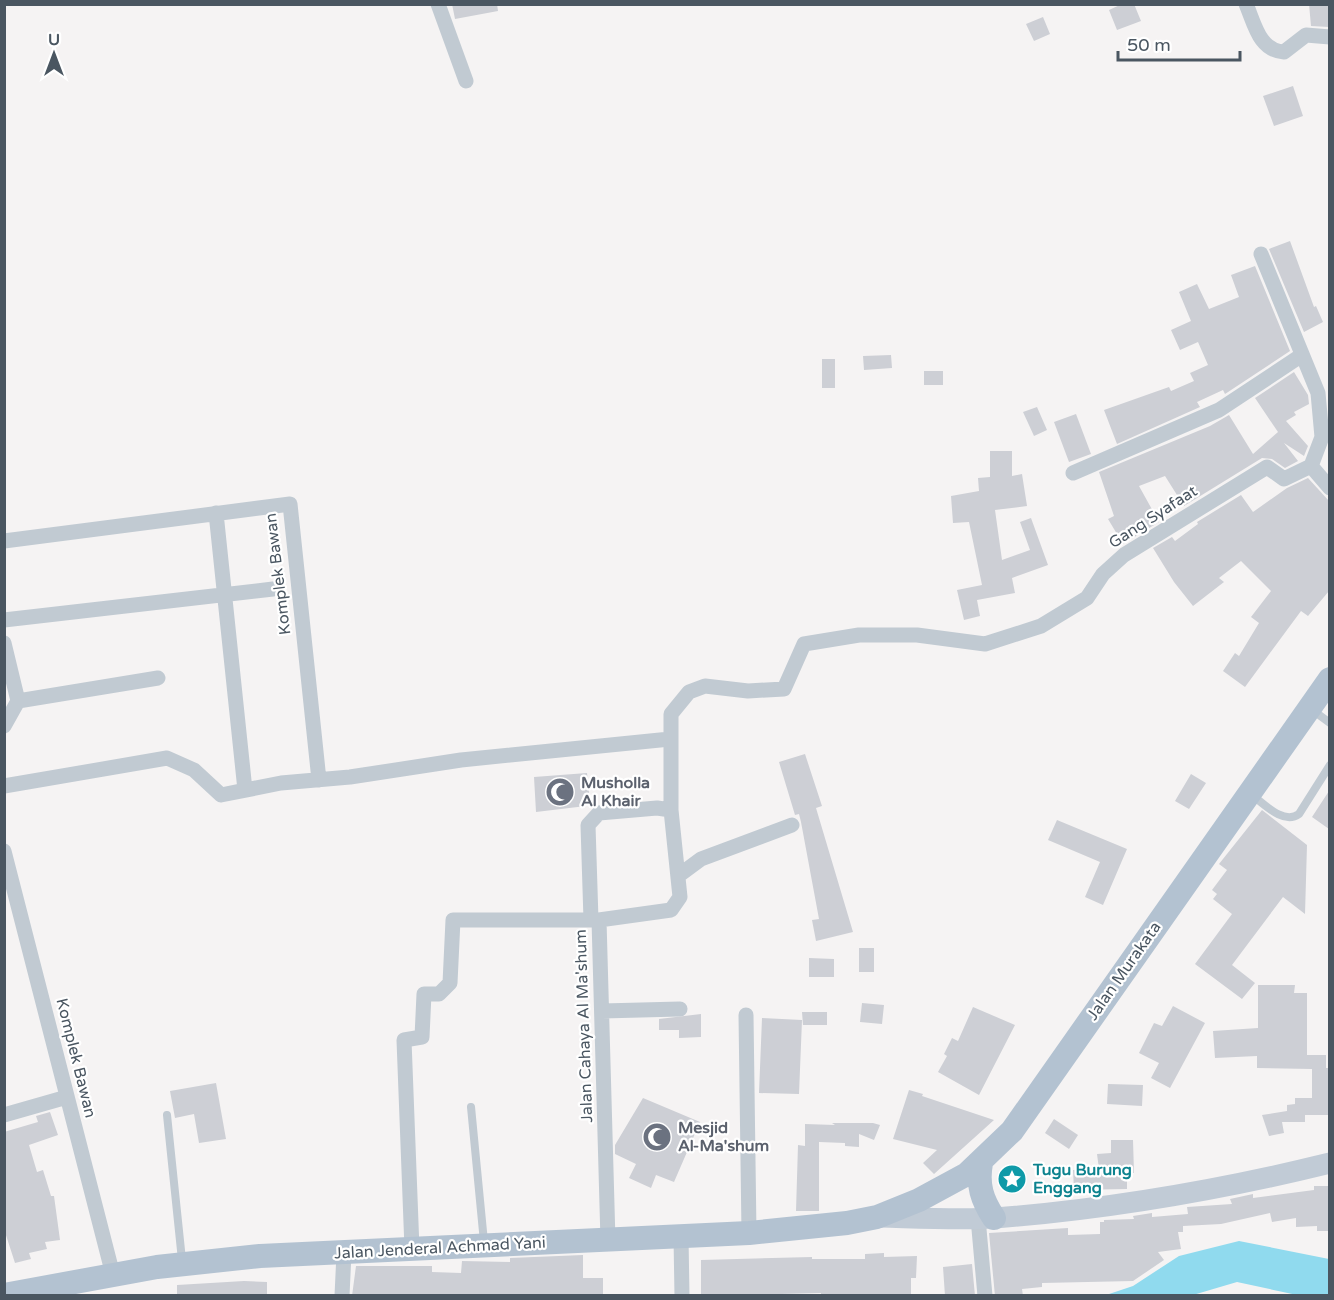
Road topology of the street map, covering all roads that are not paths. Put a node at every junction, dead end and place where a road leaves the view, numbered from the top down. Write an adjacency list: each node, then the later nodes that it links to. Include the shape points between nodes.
1 (438, 4): 4 (street)
2 (1246, 4): 3 (street, via 1263,44 1272,51 1284,52 1306,35)
3 (1329, 37)
4 (466, 81)
5 (1261, 254): 6 (street)
6 (1302, 355): 7 (street, via 1318,393 1322,437); 8 (street, via 1219,410)
7 (1311, 466): 9 (street); 22 (street, Gang Syafaat, via 1284,479 1267,467 1230,488 1124,555 1103,574 1087,598 1041,626 985,644 917,635 859,635 804,644 784,689 748,691 705,686 689,692 671,714)
8 (1073, 473)
9 (1329, 488)
10 (216, 513): 11 (street, Komplek Bawan); 13 (street); 24 (street, Komplek Bawan, via 290,504)
11 (4, 541)
12 (273, 589): 13 (street, Komplek Bawan)
13 (225, 594): 14 (street, Komplek Bawan); 26 (street)
14 (4, 620)
15 (4, 643): 18 (street)
16 (158, 678): 18 (street)
17 (1329, 679): 19 (main road, Jalan Murakata)
18 (18, 701): 21 (street)
19 (1309, 709): 20 (lane); 27 (main road, Jalan Murakata)
20 (1329, 723)
21 (4, 726)
22 (670, 739): 24 (street, via 461,760); 28 (street)
23 (1329, 765): 27 (lane, via 1293,818 1284,817)
24 (319, 780): 26 (street)
25 (4, 786): 26 (street, via 167,758 194,770 222,795)
26 (245, 790)
27 (1250, 794): 40 (main road, Jalan Murakata, via 1012,1131)
28 (671, 810): 31 (street); 32 (street, via 599,813 588,825)
29 (792, 825): 31 (street, via 700,859)
30 (4, 851): 36 (street, Komplek Bawan)
31 (678, 876): 32 (street, via 680,897 671,910)
32 (595, 920): 34 (street, Jalan Cahaya Al Ma'shum); 48 (street, Jalan Cahaya Al Ma'shum, via 453,920 450,983 439,994 424,994 422,1037 404,1040)
33 (680, 1009): 34 (street)
34 (602, 1011): 46 (street, Jalan Cahaya Al Ma'shum)
35 (746, 1015): 44 (street)
36 (67, 1097): 38 (street); 51 (street, Komplek Bawan)
37 (471, 1107): 47 (lane)
38 (4, 1115)
39 (167, 1115): 50 (lane)
40 (981, 1163): 42 (main road, Jalan Murakata, via 919,1200); 43 (main road, via 978,1177)
41 (1329, 1163): 43 (main road, via 1160,1199)
42 (877, 1217): 43 (main road); 44 (main road, Jalan Jenderal Achmad Yani)
43 (986, 1218): 55 (street)
44 (749, 1233): 45 (main road, Jalan Jenderal Achmad Yani)
45 (681, 1237): 46 (main road, Jalan Jenderal Achmad Yani); 54 (street)
46 (608, 1240): 47 (main road, Jalan Jenderal Achmad Yani)
47 (484, 1246): 48 (main road, Jalan Jenderal Achmad Yani)
48 (412, 1249): 49 (main road, Jalan Jenderal Achmad Yani)
49 (344, 1253): 50 (main road, Jalan Jenderal Achmad Yani); 53 (street)
50 (182, 1264): 51 (main road, Jalan Jenderal Achmad Yani)
51 (113, 1275): 52 (main road, Jalan Jenderal Achmad Yani)
52 (4, 1294)
53 (342, 1296)
54 (682, 1296)
55 (985, 1296)

